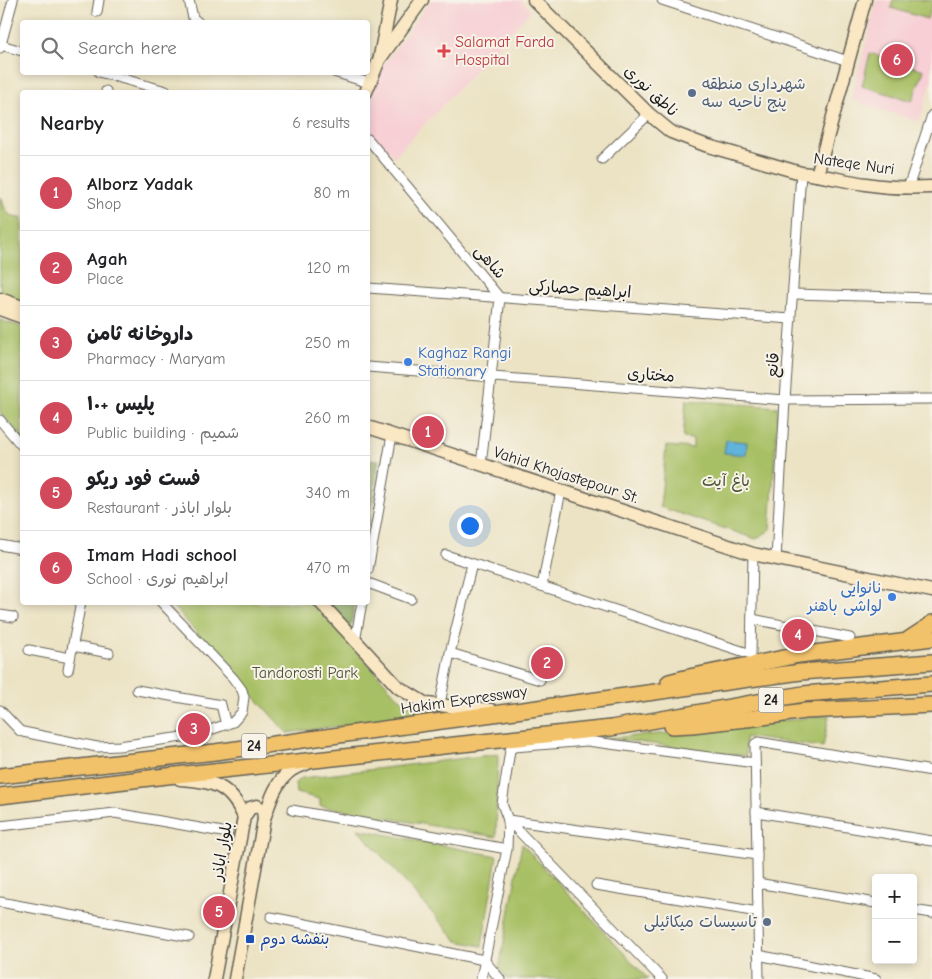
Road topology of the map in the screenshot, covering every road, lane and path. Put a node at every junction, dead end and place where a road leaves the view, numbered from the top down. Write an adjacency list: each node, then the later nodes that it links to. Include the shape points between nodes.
1 (13, 0): 11 (street)
2 (99, 0): 9 (street)
3 (189, 0): 10 (street)
4 (391, 0): 13 (main road)
5 (422, 0): 13 (main road)
6 (534, 0): 19 (main road, ناطق نوری)
7 (662, 0): 14 (street)
8 (865, 0): 14 (main road)
9 (97, 12)
10 (195, 20)
11 (0, 47): 12 (street)
12 (20, 51)
13 (379, 60): 17 (main road)
14 (848, 60): 24 (main road)
15 (109, 75): 18 (street)
16 (340, 75): 17 (street)
17 (367, 88)
18 (159, 90)
19 (649, 114): 22 (street); 23 (main road, ناطق نوری, via 671,132 705,146)
20 (932, 114): 26 (street)
21 (370, 141): 29 (street, شاهی)
22 (602, 159)
23 (801, 173): 24 (main road, Nateqe Nuri); 28 (street, قانع)
24 (817, 174): 26 (main road, Nateqe Nuri, via 867,185)
25 (932, 187): 26 (main road, Nateqe Nuri)
26 (908, 188)
27 (370, 288): 29 (street, ابراهیم حصارکی)
28 (793, 294): 30 (street); 35 (street, قانع)
29 (500, 298): 35 (street, ابراهیم حصارکی); 37 (street, شاهی)
30 (932, 298)
31 (0, 299): 32 (main road)
32 (20, 306)
33 (0, 309): 34 (main road)
34 (20, 316)
35 (791, 319): 39 (street, قانع)
36 (370, 367): 37 (street, مختاری)
37 (492, 378): 39 (street, مختاری); 44 (street, شاهی)
38 (932, 399): 39 (street, مختاری)
39 (785, 400): 51 (street, قانع)
40 (0, 420): 43 (street)
41 (370, 428): 42 (main road, Vahid Khojastepour St.)
42 (392, 435): 44 (main road, Vahid Khojastepour St.); 50 (street)
43 (20, 444)
44 (481, 465): 45 (main road, Vahid Khojastepour St.)
45 (561, 491): 48 (main road, Vahid Khojastepour St.); 54 (street)
46 (0, 545): 47 (street)
47 (20, 549)
48 (753, 554): 51 (main road, Vahid Khojastepour St.); 63 (street)
49 (446, 555): 52 (street)
50 (370, 559)
51 (776, 559): 55 (main road)
52 (472, 564): 54 (street); 72 (street)
53 (370, 584): 56 (street)
54 (542, 586): 63 (street, via 751,654)
55 (932, 591)
56 (411, 599)
57 (80, 605): 69 (street)
58 (164, 605): 84 (street, via 242,690 242,712 234,722)
59 (323, 605): 67 (main road)
60 (361, 605): 67 (street)
61 (0, 615): 62 (street)
62 (13, 617)
63 (752, 619): 65 (street)
64 (932, 623): 68 (highway)
65 (850, 638)
66 (932, 638): 68 (highway)
67 (355, 642): 83 (main road, via 398,688 426,704)
68 (903, 642): 79 (highway, via 799,655 689,677)
69 (73, 646): 71 (street); 73 (street)
70 (30, 650): 73 (street)
71 (108, 653)
72 (450, 653): 76 (street); 80 (street)
73 (70, 658): 75 (street)
74 (932, 662): 79 (highway, Hakim Expressway / 24, via 801,672)
75 (68, 670)
76 (540, 680)
77 (932, 684): 85 (highway, 24, via 803,694)
78 (137, 690): 84 (street, via 221,705)
79 (618, 697): 83 (highway, Hakim Expressway / 24)
80 (441, 699)
81 (928, 708): 85 (highway, via 805,711 692,725)
82 (0, 710): 84 (street, via 20,731 97,748 196,735)
83 (508, 712): 89 (highway, Hakim Expressway / 24, via 215,752)
84 (226, 725)
85 (611, 728): 86 (highway, 24)
86 (310, 762): 90 (highway, 24); 95 (main road, via 293,770 279,783)
87 (755, 763): 88 (street, via 755,744 758,742); 93 (street); 96 (street, via 587,741 514,747 510,750 502,804)
88 (932, 771)
89 (0, 776)
90 (158, 778): 91 (highway, 24); 94 (main road, via 208,782 226,790 240,806)
91 (0, 796)
92 (292, 810): 100 (street)
93 (756, 812): 99 (street); 101 (street)
94 (244, 817): 95 (main road, via 250,808 257,806 263,810); 113 (main road, بلوار اباذر)
95 (264, 819): 114 (main road)
96 (508, 820): 100 (street); 101 (street); 117 (street)
97 (0, 826): 98 (street, via 116,813)
98 (228, 833)
99 (932, 842)
100 (507, 849): 112 (street)
101 (757, 855): 102 (street)
102 (757, 883): 105 (street); 107 (street)
103 (596, 885): 107 (street)
104 (0, 902): 110 (street)
105 (872, 902)
106 (917, 911): 108 (street)
107 (758, 912): 111 (street)
108 (932, 913)
109 (271, 917): 112 (street)
110 (189, 936)
111 (758, 955): 118 (street); 119 (street)
112 (484, 960): 115 (street); 116 (street)
113 (214, 979)
114 (235, 979)
115 (481, 979)
116 (500, 979)
117 (662, 979)
118 (759, 979)
119 (876, 979)

